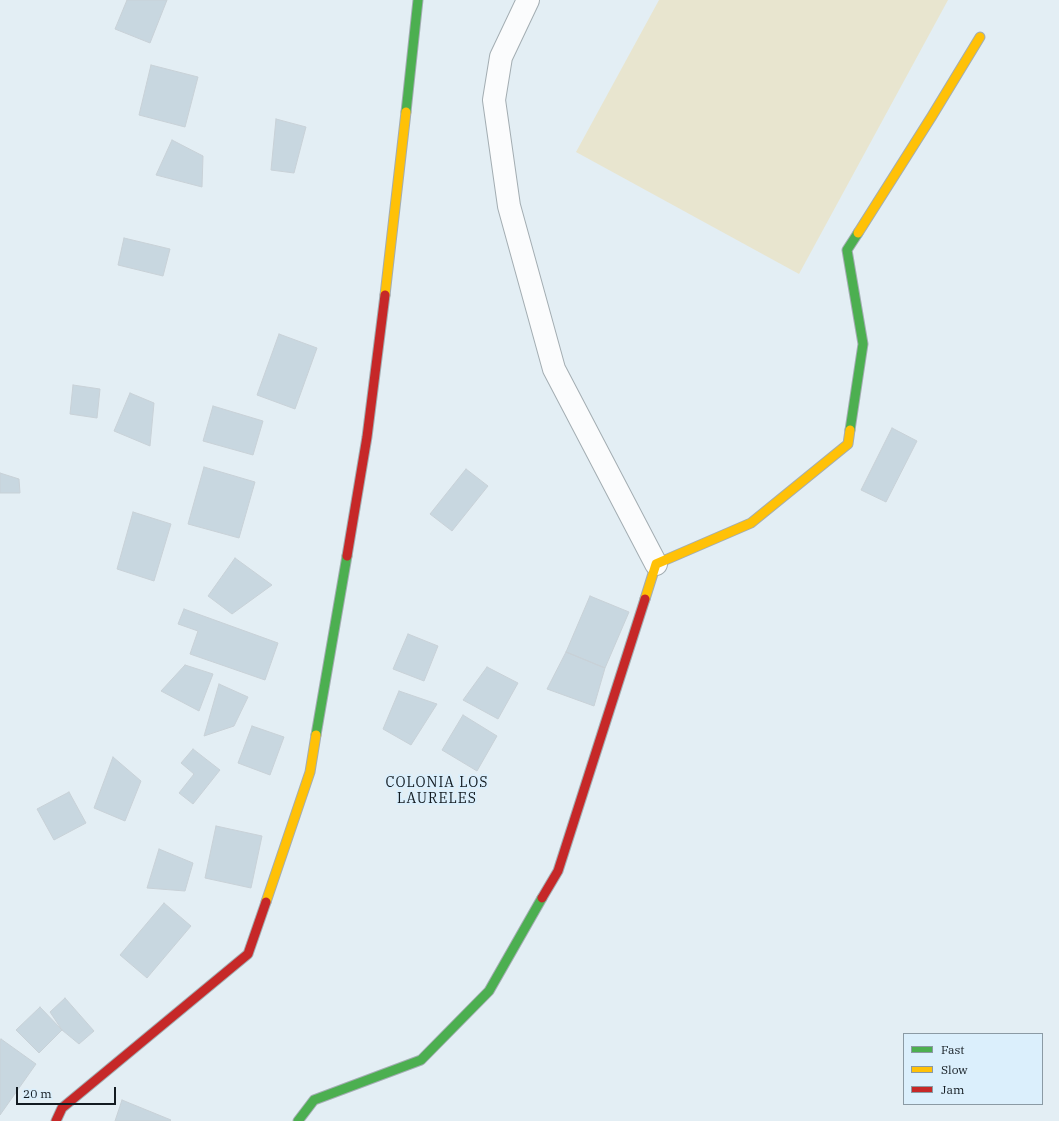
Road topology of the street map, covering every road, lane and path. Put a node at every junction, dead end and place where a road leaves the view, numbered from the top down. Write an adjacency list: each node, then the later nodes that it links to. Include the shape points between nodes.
1 (418, 0): 5 (street, via 402,156 367,437 310,772 248,954 62,1108)
2 (528, 0): 4 (street, via 501,57 494,100 509,206 554,369)
3 (980, 37): 4 (street, via 847,250 863,344 848,444 751,523)
4 (656, 564): 6 (street, via 558,871 489,991 421,1060 314,1100)
5 (56, 1121)
6 (298, 1121)

